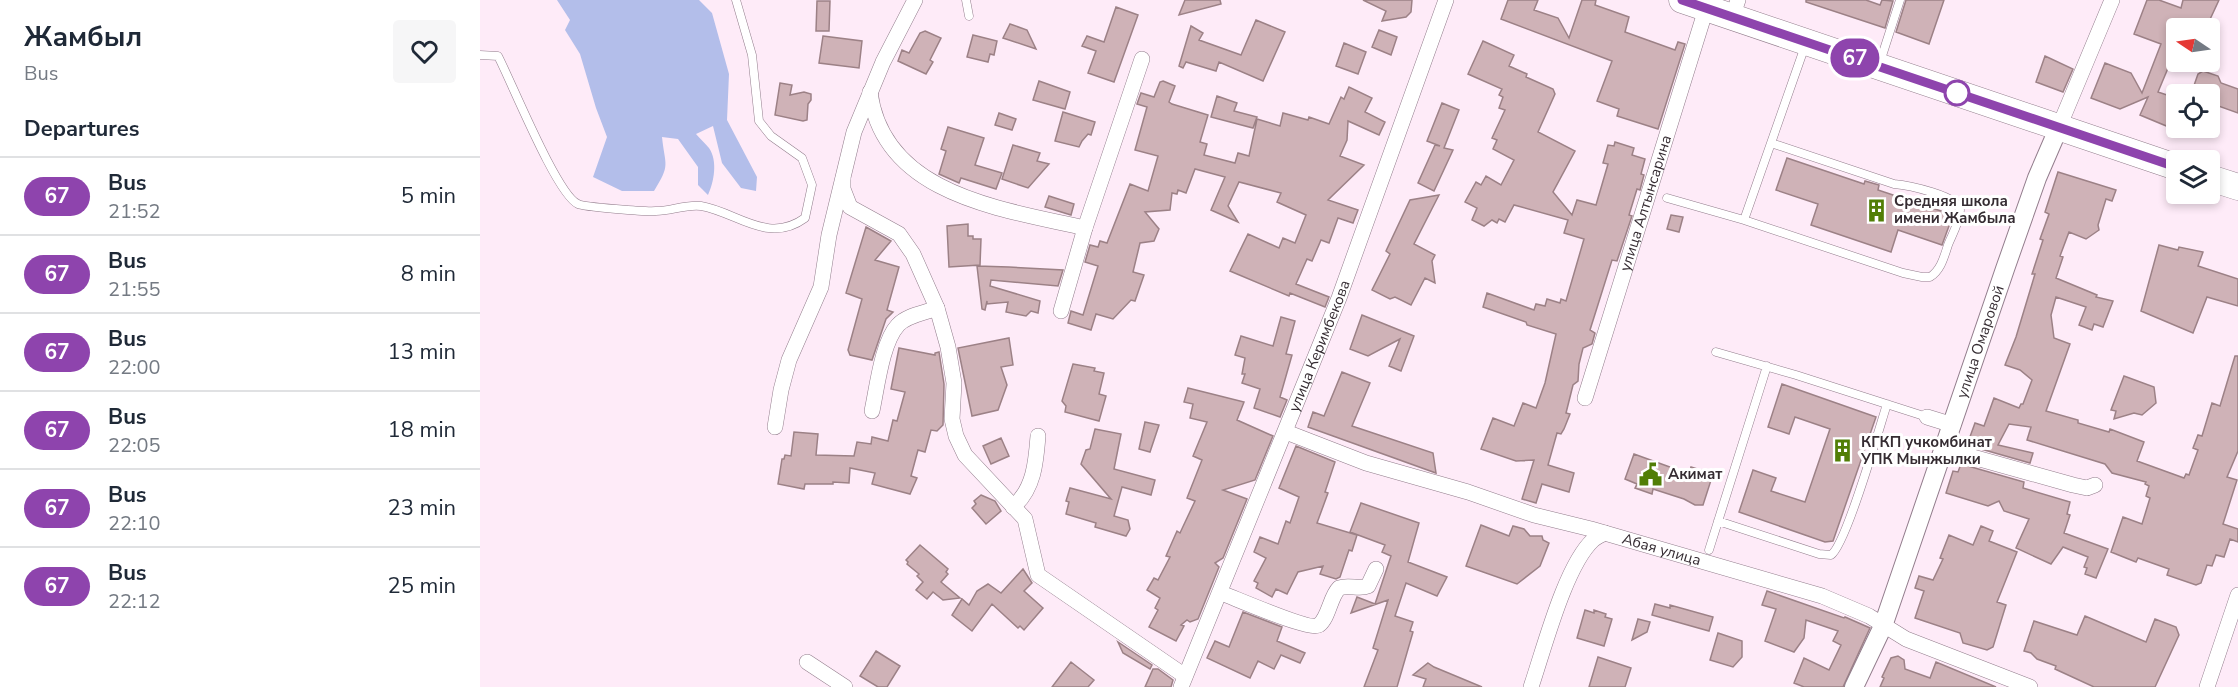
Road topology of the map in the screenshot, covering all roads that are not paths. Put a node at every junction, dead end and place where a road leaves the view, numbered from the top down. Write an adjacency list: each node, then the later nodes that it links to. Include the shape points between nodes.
1 (736, 0): 12 (lane, via 752,55 759,121 771,136 802,158 812,185 805,218 783,228 752,225 701,206 655,212 578,204 565,192 552,170 498,56)
2 (915, 0): 15 (street)
3 (966, 0): 10 (lane)
4 (1446, 0): 35 (street, улица Керимбекова, via 1339,298)
5 (1682, 0): 8 (highway)
6 (1900, 0): 14 (lane)
7 (2112, 0): 16 (street, улица Омаровой)
8 (1706, 9): 9 (highway); 29 (street, улица Алтынсарина)
9 (1735, 9): 11 (highway)
10 (969, 16)
11 (1806, 43): 14 (highway); 17 (lane)
12 (480, 55)
13 (1142, 58): 24 (street)
14 (1879, 66): 16 (highway)
15 (870, 92): 19 (street, via 854,132); 24 (street, via 872,110 886,140 925,180 968,199)
16 (2059, 128): 18 (highway); 33 (street, улица Омаровой, via 2037,178)
17 (1771, 143): 23 (lane); 23 (lane, via 1894,184 1950,198 1961,208 1959,218 1941,266 1934,274 1922,277)
18 (2166, 164)
19 (843, 179): 25 (street, via 850,207 890,228 906,244); 34 (street, via 821,287 789,360)
20 (2220, 181): 21 (highway)
21 (2238, 187)
22 (1667, 198): 23 (lane)
23 (1744, 220)
24 (1085, 228): 26 (street)
25 (937, 308): 31 (street, via 907,319 893,332); 39 (street, via 954,383 952,419 956,436 965,455)
26 (1061, 311)
27 (1716, 352): 28 (lane)
28 (1767, 366): 30 (lane); 40 (lane)
29 (1585, 398)
30 (1887, 404): 32 (lane); 40 (lane, via 1837,551 1819,554)
31 (872, 411)
32 (1927, 417): 33 (street)
33 (1953, 425): 37 (street, улица Омаровой)
34 (775, 427)
35 (1286, 432): 41 (street, Абая улица, via 1366,463); 44 (street, улица Керимбекова)
36 (1038, 436): 39 (street, via 1031,484)
37 (1944, 449): 38 (street, via 2073,485); 46 (street, улица Омаровой)
38 (2095, 485)
39 (1013, 507): 48 (street, via 1025,519 1038,575)
40 (1718, 521): 42 (lane)
41 (1605, 533): 42 (street, Абая улица); 50 (street, via 1594,538 1578,558)
42 (1707, 556): 46 (street, Абая улица, via 1822,596)
43 (1376, 569): 44 (street, via 1368,586 1339,588 1321,623 1314,626 1299,624)
44 (1221, 592): 48 (street, улица Керимбекова)
45 (2238, 595): 53 (street)
46 (1883, 626): 51 (street, улица Омаровой); 52 (street, Абая улица, via 1906,639)
47 (807, 662): 49 (street)
48 (1183, 682)
49 (845, 687)
50 (1531, 687)
51 (1854, 687)
52 (2030, 687)
53 (2207, 687)

